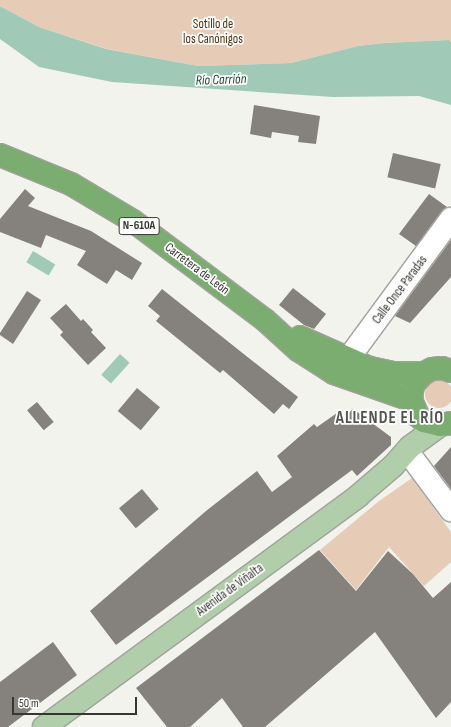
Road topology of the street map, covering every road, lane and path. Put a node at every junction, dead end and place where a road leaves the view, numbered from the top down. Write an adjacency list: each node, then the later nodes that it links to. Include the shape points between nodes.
1 (0, 155): 3 (highway, Carretera de León / N-610A, via 71,184 133,221)
2 (451, 219): 4 (street, Calle Once Paradas)
3 (265, 320): 4 (highway, Carretera de León / N-610A); 7 (highway, Carretera de León / N-610A, via 298,350 334,373)
4 (348, 359): 6 (highway, Carretera de León / N-610A, via 370,368 394,373)
5 (451, 371): 6 (highway, N-610A, via 437,369)
6 (424, 373): 7 (highway, via 413,385)
7 (414, 408): 8 (highway, N-610A, via 424,421); 9 (main road)
8 (445, 424): 9 (main road, Avenida de Viñalta)
9 (408, 449): 10 (street); 11 (main road, Avenida de Viñalta, via 393,466 358,496)
10 (451, 510)
11 (44, 727)

